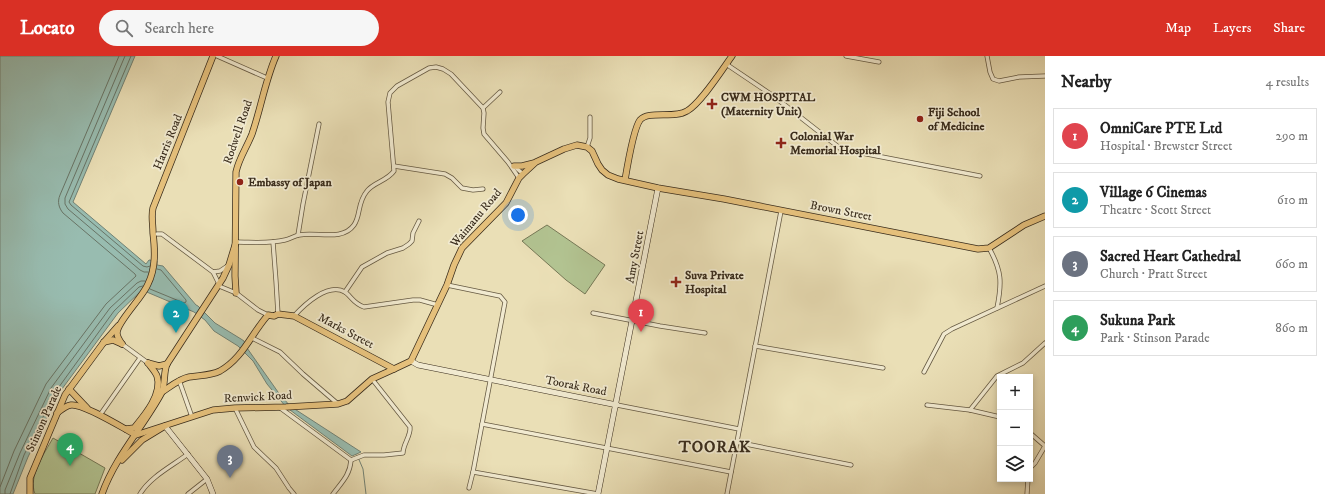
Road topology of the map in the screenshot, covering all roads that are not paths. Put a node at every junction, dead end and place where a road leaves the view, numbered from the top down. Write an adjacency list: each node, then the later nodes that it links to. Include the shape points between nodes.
1 (213, 56): 29 (main road, Harris Road, via 153,208)
2 (217, 56): 10 (street)
3 (276, 56): 10 (main road, Rodwell Road)
4 (732, 56): 8 (main road)
5 (846, 56): 7 (street)
6 (987, 56): 9 (street, via 990,72 993,78 999,81)
7 (879, 62)
8 (726, 64): 21 (street, via 772,95 841,149); 22 (main road, via 697,103 687,111 677,115 646,116 641,119)
9 (1045, 76)
10 (267, 78): 30 (main road, Rodwell Road, via 253,130 236,172)
11 (500, 92): 12 (street)
12 (483, 108): 16 (street, via 484,134); 18 (street, via 444,68 429,68 397,86 390,93 388,102)
13 (590, 117): 15 (street, via 590,138)
14 (319, 124): 28 (street)
15 (587, 147): 17 (main road, Waimanu Road, via 577,145); 22 (main road, via 592,151 602,170 608,175)
16 (508, 162): 19 (street); 20 (street)
17 (536, 162): 19 (main road); 20 (main road, Waimanu Road)
18 (394, 166): 24 (street, via 445,174 462,188); 28 (street, via 394,171 389,177 370,187 365,193 360,200 354,225 348,230 341,234)
19 (514, 166): 20 (street)
20 (521, 176): 36 (main road, Waimanu Road, via 506,203 462,248)
21 (980, 176)
22 (624, 180): 23 (main road, Brown Street)
23 (658, 188): 25 (main road, Brown Street); 48 (main road, Amy Street)
24 (483, 189)
25 (781, 211): 32 (main road, Brown Street, via 978,249); 54 (street)
26 (1045, 216): 32 (main road, via 1024,225)
27 (419, 221): 39 (street, via 409,244 362,267)
28 (298, 235): 31 (street)
29 (155, 236): 34 (street, via 162,234); 38 (main road, Harris Road, via 152,275)
30 (236, 242): 31 (street); 33 (main road); 40 (main road, Rodwell Road)
31 (273, 242): 44 (street)
32 (989, 248): 42 (street, via 997,261 1000,276)
33 (229, 265): 34 (street); 35 (main road)
34 (213, 272): 35 (street)
35 (219, 285): 40 (street); 58 (main road)
36 (447, 285): 41 (main road, Waimanu Road); 64 (street, via 500,296 505,302)
37 (1045, 286): 42 (street)
38 (144, 292): 47 (main road, Stinson Parade)
39 (345, 292): 41 (street, via 364,307 413,300); 46 (street, via 329,290 321,293)
40 (236, 293): 45 (street)
41 (438, 305): 56 (main road, Waimanu Road)
42 (997, 308): 61 (street, via 944,334)
43 (593, 313): 48 (street)
44 (278, 314): 45 (main road, Marks Street); 46 (main road, Marks Street)
45 (268, 315): 50 (main road)
46 (294, 316): 60 (main road, Marks Street)
47 (122, 321): 51 (main road, Stinson Parade); 53 (main road, via 117,332)
48 (632, 321): 49 (street); 68 (main road, Amy Street)
49 (706, 333)
50 (250, 340): 63 (main road, via 242,353 214,374); 67 (street, via 280,352)
51 (104, 342): 53 (main road, via 113,340); 65 (main road, Stinson Parade)
52 (1045, 343): 74 (street, via 1023,363 997,376)
53 (122, 344): 55 (street)
54 (755, 346): 59 (street); 83 (street)
55 (140, 358): 57 (street); 76 (street)
56 (411, 361): 60 (main road); 64 (main road, Toorak Road, via 418,365)
57 (148, 363): 58 (main road, via 159,366); 82 (main road, via 158,382 154,399 134,428)
58 (167, 364): 66 (main road)
59 (883, 368)
60 (394, 369): 62 (main road)
61 (924, 372)
62 (372, 379): 67 (main road, via 347,401); 90 (street, via 410,427 410,431 403,453 364,455)
63 (179, 380): 66 (main road); 78 (street)
64 (490, 380): 68 (main road, Toorak Road); 80 (street)
65 (69, 388): 73 (main road); 75 (main road, Stinson Parade)
66 (162, 392): 84 (main road)
67 (338, 404): 70 (main road, Renwick Road)
68 (617, 404): 83 (street, Toorak Road); 88 (main road, Amy Street)
69 (927, 404): 74 (street)
70 (278, 407): 72 (main road, Renwick Road); 90 (street)
71 (235, 408): 72 (main road, Renwick Road); 78 (main road, Renwick Road, via 213,410); 79 (street)
72 (242, 408): 79 (street)
73 (89, 409): 75 (main road, via 71,405); 76 (main road)
74 (970, 410): 77 (street)
75 (57, 413): 99 (main road, Stinson Parade, via 30,478)
76 (100, 415): 82 (main road)
77 (997, 416)
78 (192, 417): 81 (main road, Renwick Road)
79 (240, 419): 104 (street, via 254,448 276,468)
80 (482, 424): 88 (street); 94 (street)
81 (165, 426): 84 (main road, Renwick Road); 89 (main road); 93 (main road, via 142,440)
82 (122, 428): 84 (main road)
83 (739, 429): 86 (street)
84 (136, 435): 93 (main road)
85 (1033, 436): 87 (street)
86 (736, 442): 91 (street); 95 (street)
87 (1045, 446): 92 (street)
88 (608, 448): 95 (street); 106 (main road, Amy Street)
89 (188, 454): 96 (main road); 101 (street, via 154,479)
90 (351, 460): 105 (street, via 347,475)
91 (851, 465)
92 (1033, 465)
93 (114, 468): 100 (main road)
94 (473, 472): 98 (street); 106 (street)
95 (731, 472): 107 (street)
96 (207, 479): 102 (street); 103 (main road)
97 (1028, 482): 108 (street)
98 (469, 488)
99 (30, 494)
100 (102, 494)
101 (140, 494)
102 (188, 494)
103 (213, 494)
104 (294, 494)
105 (333, 494)
106 (598, 494)
107 (727, 494)
108 (1026, 494)

